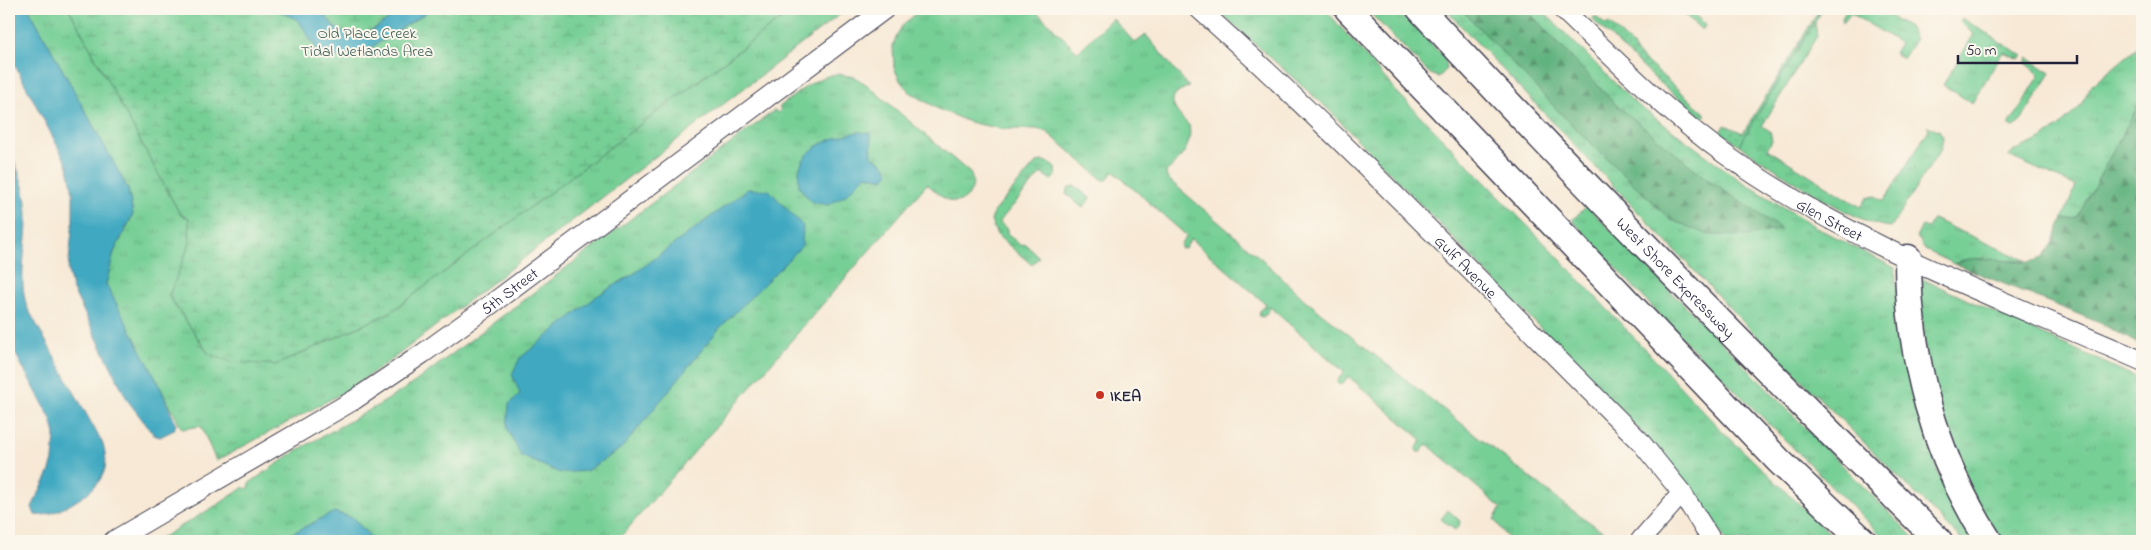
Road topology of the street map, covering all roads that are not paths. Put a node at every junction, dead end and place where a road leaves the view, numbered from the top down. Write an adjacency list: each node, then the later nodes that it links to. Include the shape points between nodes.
1 (885, 9): 9 (street, 5th Street, via 422,354 354,400)
2 (1200, 9): 8 (street, Gulf Avenue, via 1340,140 1639,440)
3 (1348, 9): 12 (highway, via 1779,461)
4 (1420, 9): 13 (highway, West Shore Expressway, via 1818,422)
5 (1562, 9): 6 (street, Glen Street, via 1670,111 1726,155 1792,198)
6 (1908, 258): 7 (street, Glen Street); 14 (highway, via 1909,308 1930,413 1952,474)
7 (2142, 361)
8 (1682, 493): 10 (street); 11 (street, Gulf Avenue)
9 (113, 541)
10 (1640, 541)
11 (1712, 541)
12 (1863, 541)
13 (1939, 541)
14 (1989, 541)

